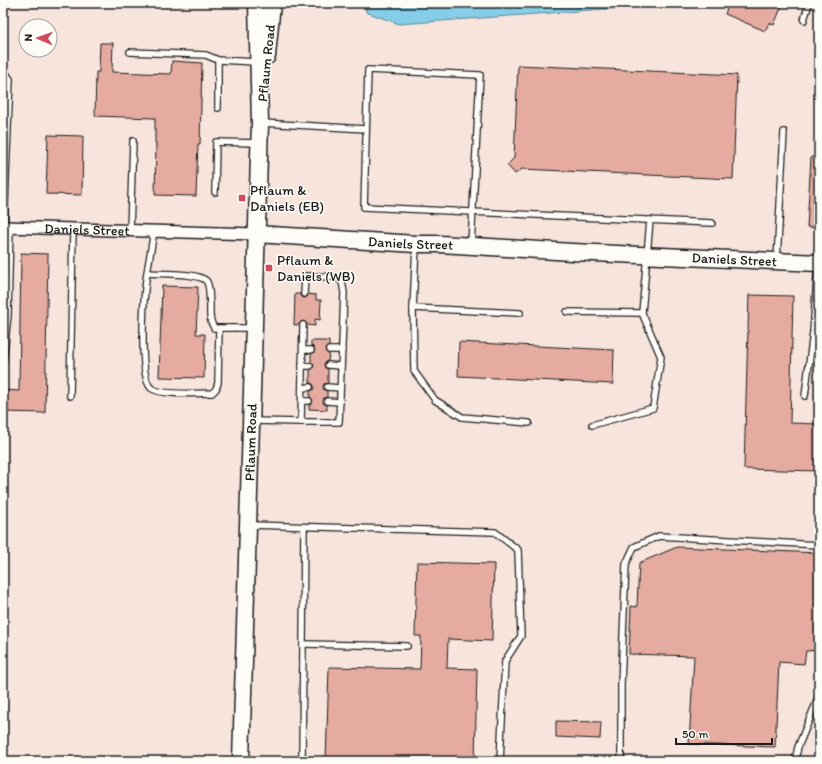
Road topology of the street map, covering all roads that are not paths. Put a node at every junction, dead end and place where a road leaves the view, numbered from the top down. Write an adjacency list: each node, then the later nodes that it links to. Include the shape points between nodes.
1 (257, 3): 7 (street, Pflaum Road)
2 (272, 3): 10 (street, Pflaum Road)
3 (808, 3): 4 (lane)
4 (804, 20)
5 (130, 52): 6 (lane, via 206,55)
6 (218, 60): 7 (lane); 9 (lane)
7 (259, 62): 10 (street, Pflaum Road)
8 (3, 69): 19 (lane, via 10,79)
9 (218, 108)
10 (260, 123): 11 (lane); 14 (street, Pflaum Road)
11 (366, 129): 16 (lane, via 364,207); 16 (lane, via 368,70 480,75)
12 (784, 132): 27 (lane)
13 (133, 141): 21 (lane)
14 (259, 143): 15 (lane, via 216,142); 23 (street, Pflaum Road)
15 (215, 192)
16 (473, 213): 17 (lane); 25 (lane)
17 (650, 220): 18 (lane); 26 (lane)
18 (712, 223)
19 (6, 227): 20 (street, Daniels Street); 42 (lane, via 8,316)
20 (73, 229): 21 (street, Daniels Street); 51 (lane)
21 (130, 230): 22 (street, Daniels Street)
22 (154, 231): 23 (street, Daniels Street); 29 (lane)
23 (256, 234): 24 (street, Daniels Street); 37 (street, Pflaum Road)
24 (416, 244): 25 (street, Daniels Street); 31 (lane)
25 (471, 246): 26 (street, Daniels Street)
26 (646, 255): 27 (street, Daniels Street); 34 (lane)
27 (777, 261): 28 (street, Daniels Street)
28 (818, 263): 52 (lane)
29 (147, 273): 36 (lane, via 189,275 207,281 210,322 214,328); 36 (lane, via 143,344 146,381 152,388 182,394 212,393 218,383)
30 (304, 294): 41 (lane, via 305,276 335,277 342,281)
31 (413, 308): 33 (lane); 59 (lane, via 414,371 435,400 462,417)
32 (567, 312): 34 (lane)
33 (520, 313)
34 (642, 313): 60 (lane, via 661,357 653,408)
35 (303, 325): 38 (lane)
36 (219, 328): 37 (lane)
37 (253, 328): 57 (street, Pflaum Road)
38 (303, 350): 39 (lane); 44 (lane)
39 (311, 350)
40 (329, 350): 41 (lane)
41 (342, 350): 46 (lane)
42 (3, 361)
43 (328, 365): 46 (lane)
44 (302, 366): 45 (lane); 47 (lane)
45 (310, 366)
46 (341, 366): 50 (lane)
47 (302, 388): 48 (lane); 53 (lane)
48 (310, 388)
49 (327, 388): 50 (lane)
50 (340, 388): 56 (lane)
51 (70, 396)
52 (805, 396)
53 (302, 401): 54 (lane); 58 (lane)
54 (309, 401)
55 (327, 401): 56 (lane)
56 (340, 402): 58 (lane, via 339,422)
57 (250, 421): 58 (lane); 61 (street, Pflaum Road)
58 (302, 422)
59 (529, 423)
60 (592, 425)
61 (248, 525): 62 (lane); 67 (street, Pflaum Road)
62 (304, 526): 64 (lane); 69 (lane, via 495,532 518,550 521,636 504,661)
63 (819, 545): 70 (lane, via 659,536 634,547 626,564)
64 (303, 644): 65 (lane); 68 (lane)
65 (407, 646)
66 (819, 696): 71 (lane, via 798,746)
67 (241, 761)
68 (302, 761)
69 (500, 761)
70 (621, 761)
71 (795, 761)

